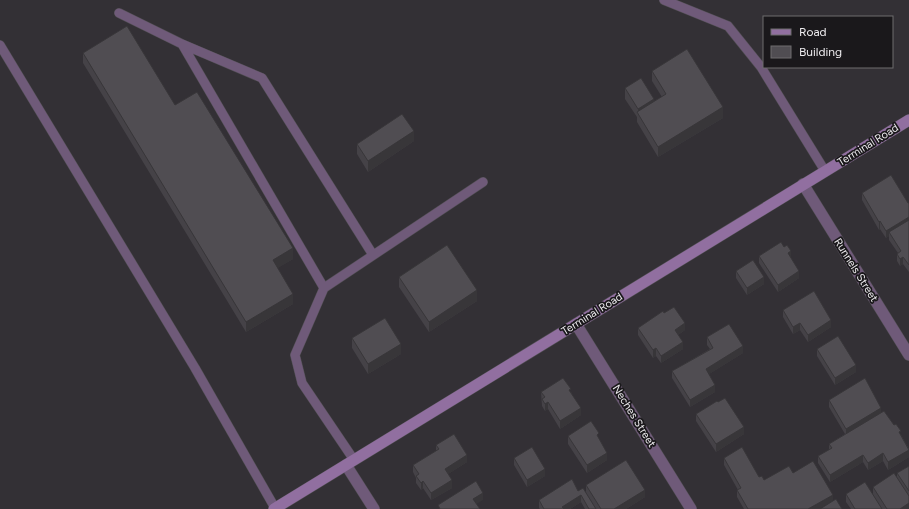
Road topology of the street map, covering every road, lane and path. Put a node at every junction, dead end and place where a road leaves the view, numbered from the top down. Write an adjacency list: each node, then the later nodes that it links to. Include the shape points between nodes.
1 (664, 0): 6 (lane, via 728,26 761,67)
2 (119, 13): 3 (lane)
3 (182, 44): 9 (lane, via 262,78); 10 (lane)
4 (0, 45): 14 (lane, via 195,368)
5 (909, 120): 6 (main road, Terminal Road)
6 (825, 171): 8 (main road, Terminal Road)
7 (483, 182): 9 (lane)
8 (803, 184): 11 (main road, Terminal Road); 12 (street, Runnels Street)
9 (373, 255): 10 (lane)
10 (324, 288): 13 (lane, via 295,355 302,383)
11 (576, 324): 13 (main road, Terminal Road); 16 (street, Neches Street)
12 (909, 355)
13 (350, 463): 14 (main road, Terminal Road); 15 (street)
14 (275, 509)
15 (374, 509)
16 (692, 509)

